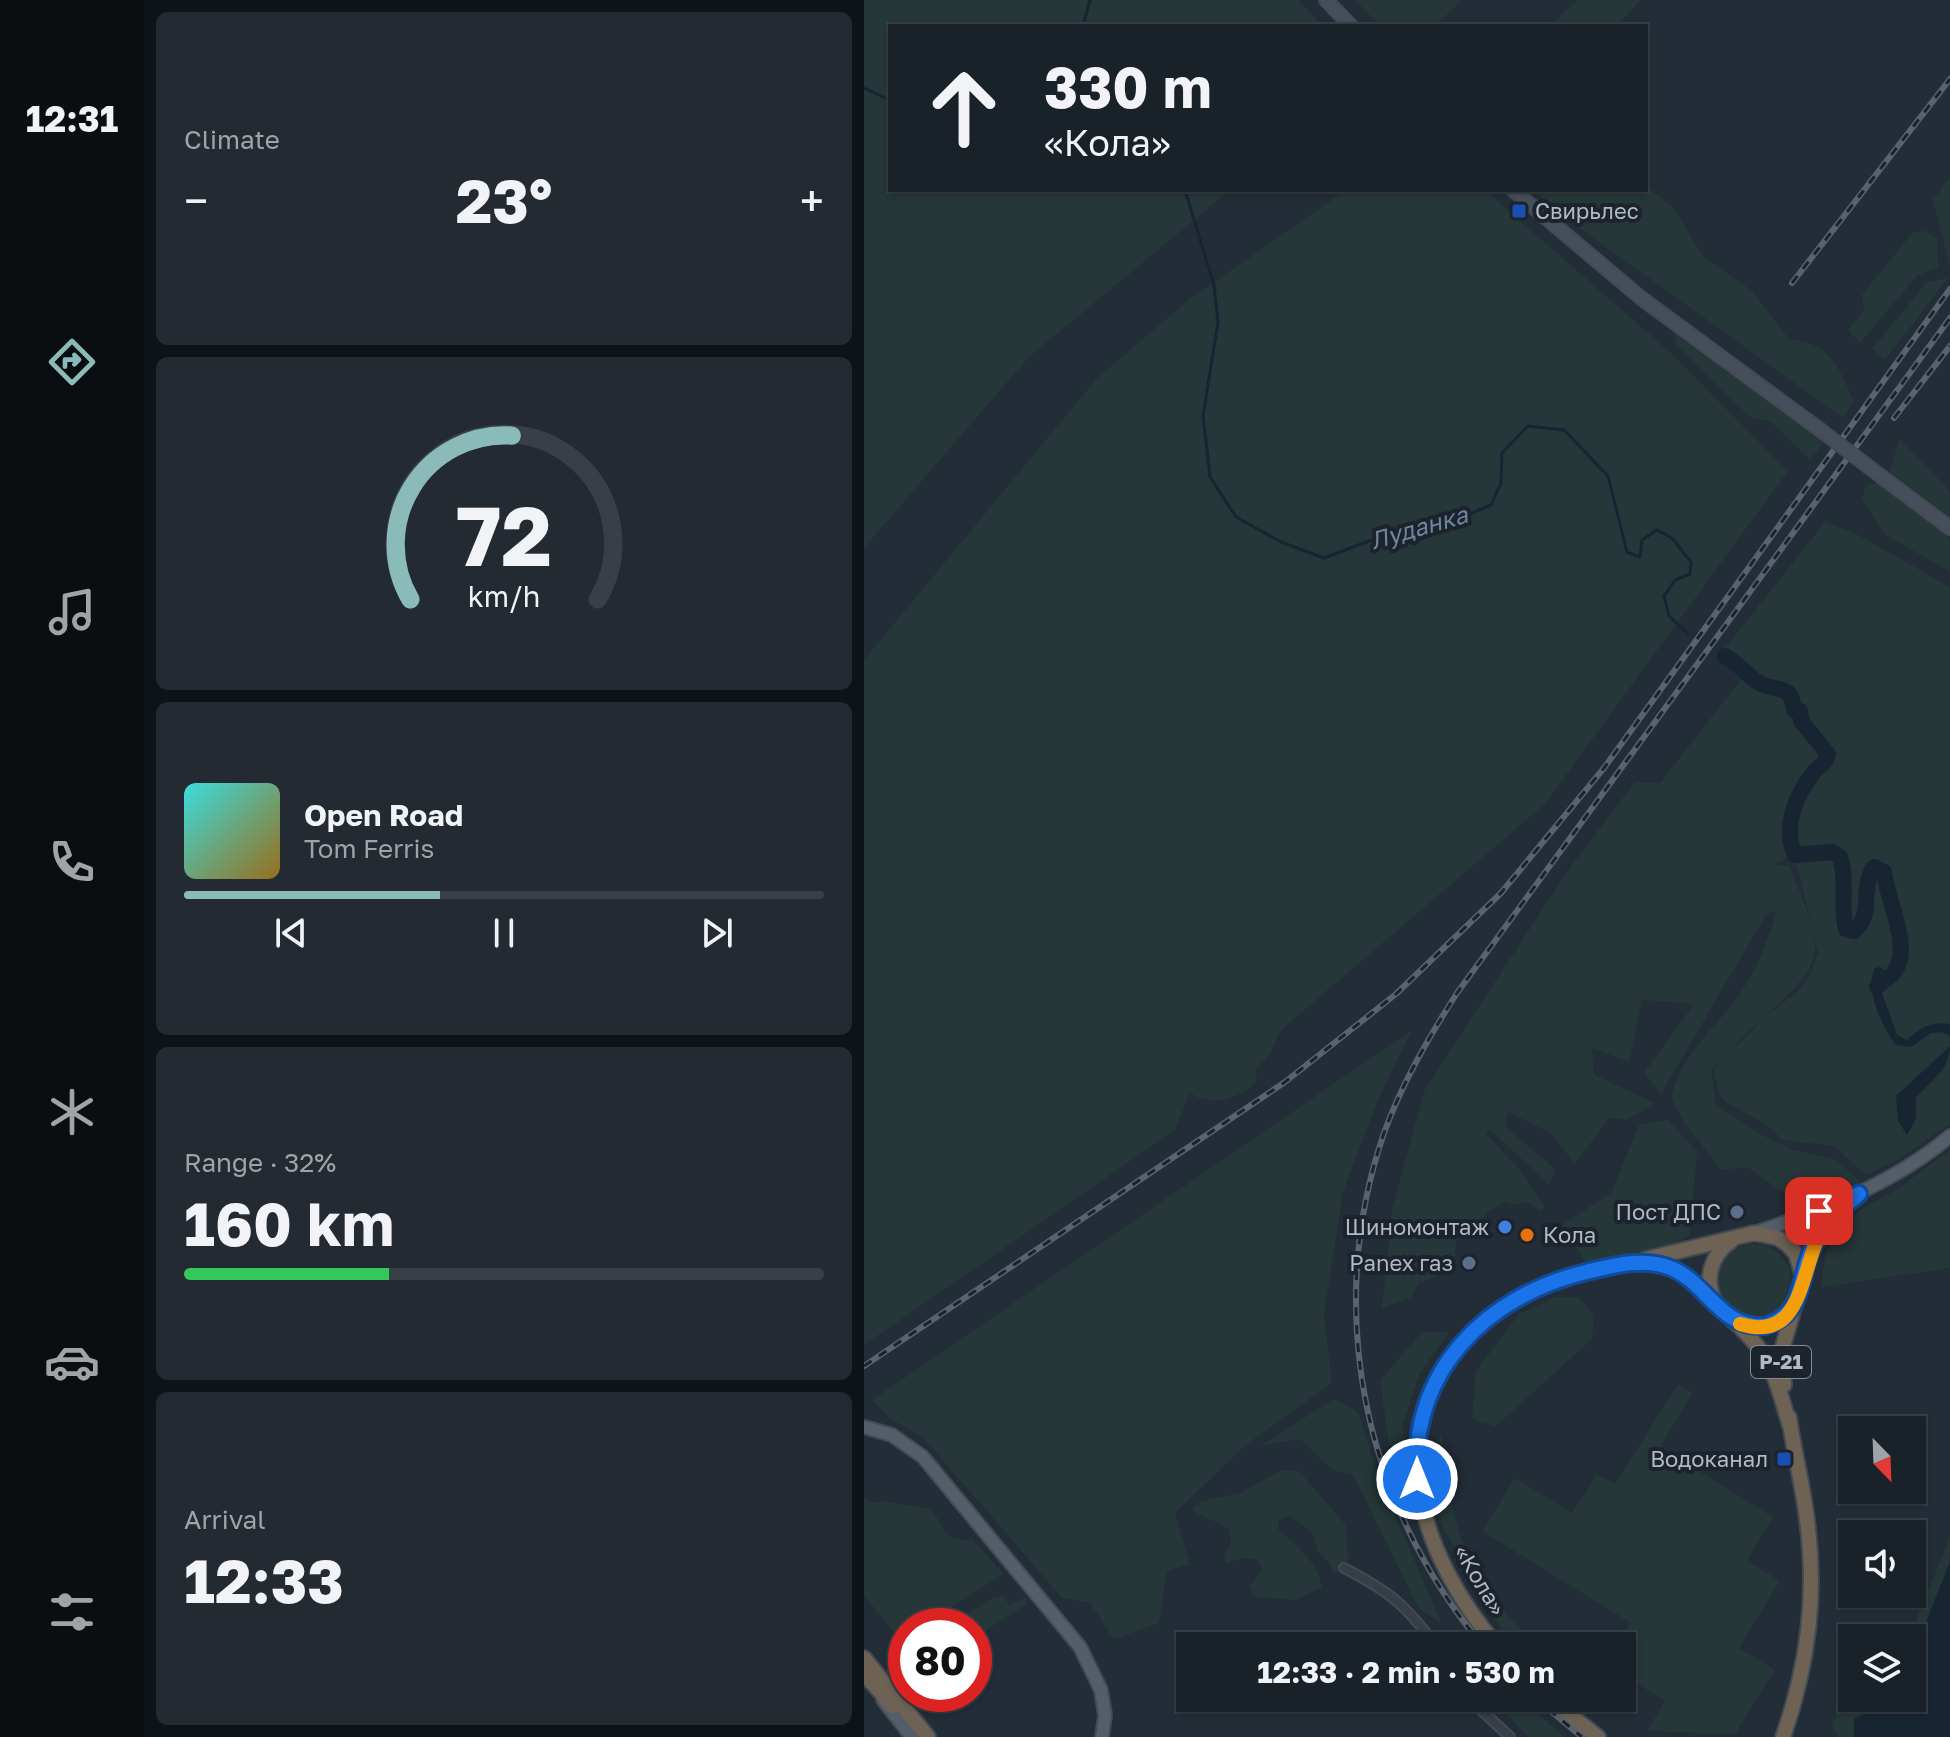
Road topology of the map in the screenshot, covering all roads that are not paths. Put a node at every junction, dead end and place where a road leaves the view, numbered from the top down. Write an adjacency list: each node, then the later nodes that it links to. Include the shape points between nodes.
1 (1326, 0): 2 (street)
2 (1349, 24)
3 (1515, 192): 4 (street, bridge, via 1641,298)
4 (1950, 528)
5 (1950, 1136): 6 (main road, Р-21)
6 (1859, 1194): 7 (main road, Р-21); 10 (main road, Р-21, via 1824,1228)
7 (1754, 1233): 8 (highway, Р-21); 10 (highway, via 1788,1245)
8 (1735, 1238): 9 (highway, Р-21); 12 (highway, via 1711,1268 1709,1281)
9 (1626, 1263): 12 (highway, «Кола» / Р-21, via 1675,1270); 18 (highway, «Кола» / Р-21, via 1551,1282 1513,1300 1457,1347 1425,1404 1415,1454 1428,1526 1458,1594)
10 (1803, 1277): 11 (highway, Р-21)
11 (1799, 1301): 13 (highway, Р-21, via 1785,1317 1765,1326); 14 (highway, Р-21, via 1781,1355)
12 (1717, 1306): 13 (highway, Р-21)
13 (1733, 1321): 14 (highway, Р-21, via 1774,1374)
14 (1790, 1426): 30 (highway, Р-21, via 1813,1589 1802,1675)
15 (864, 1427): 21 (main road, via 892,1435 923,1457 1072,1634)
16 (1344, 1568): 17 (street, via 1388,1591)
17 (1426, 1632)
18 (1486, 1632)
19 (864, 1658): 24 (highway)
20 (864, 1674): 24 (highway)
21 (1101, 1690): 26 (main road); 27 (main road)
22 (1483, 1712): 28 (street)
23 (1567, 1712): 29 (highway)
24 (920, 1734): 25 (main road)
25 (935, 1737)
26 (1094, 1737)
27 (1102, 1737)
28 (1510, 1737)
29 (1598, 1737)
30 (1783, 1737)

